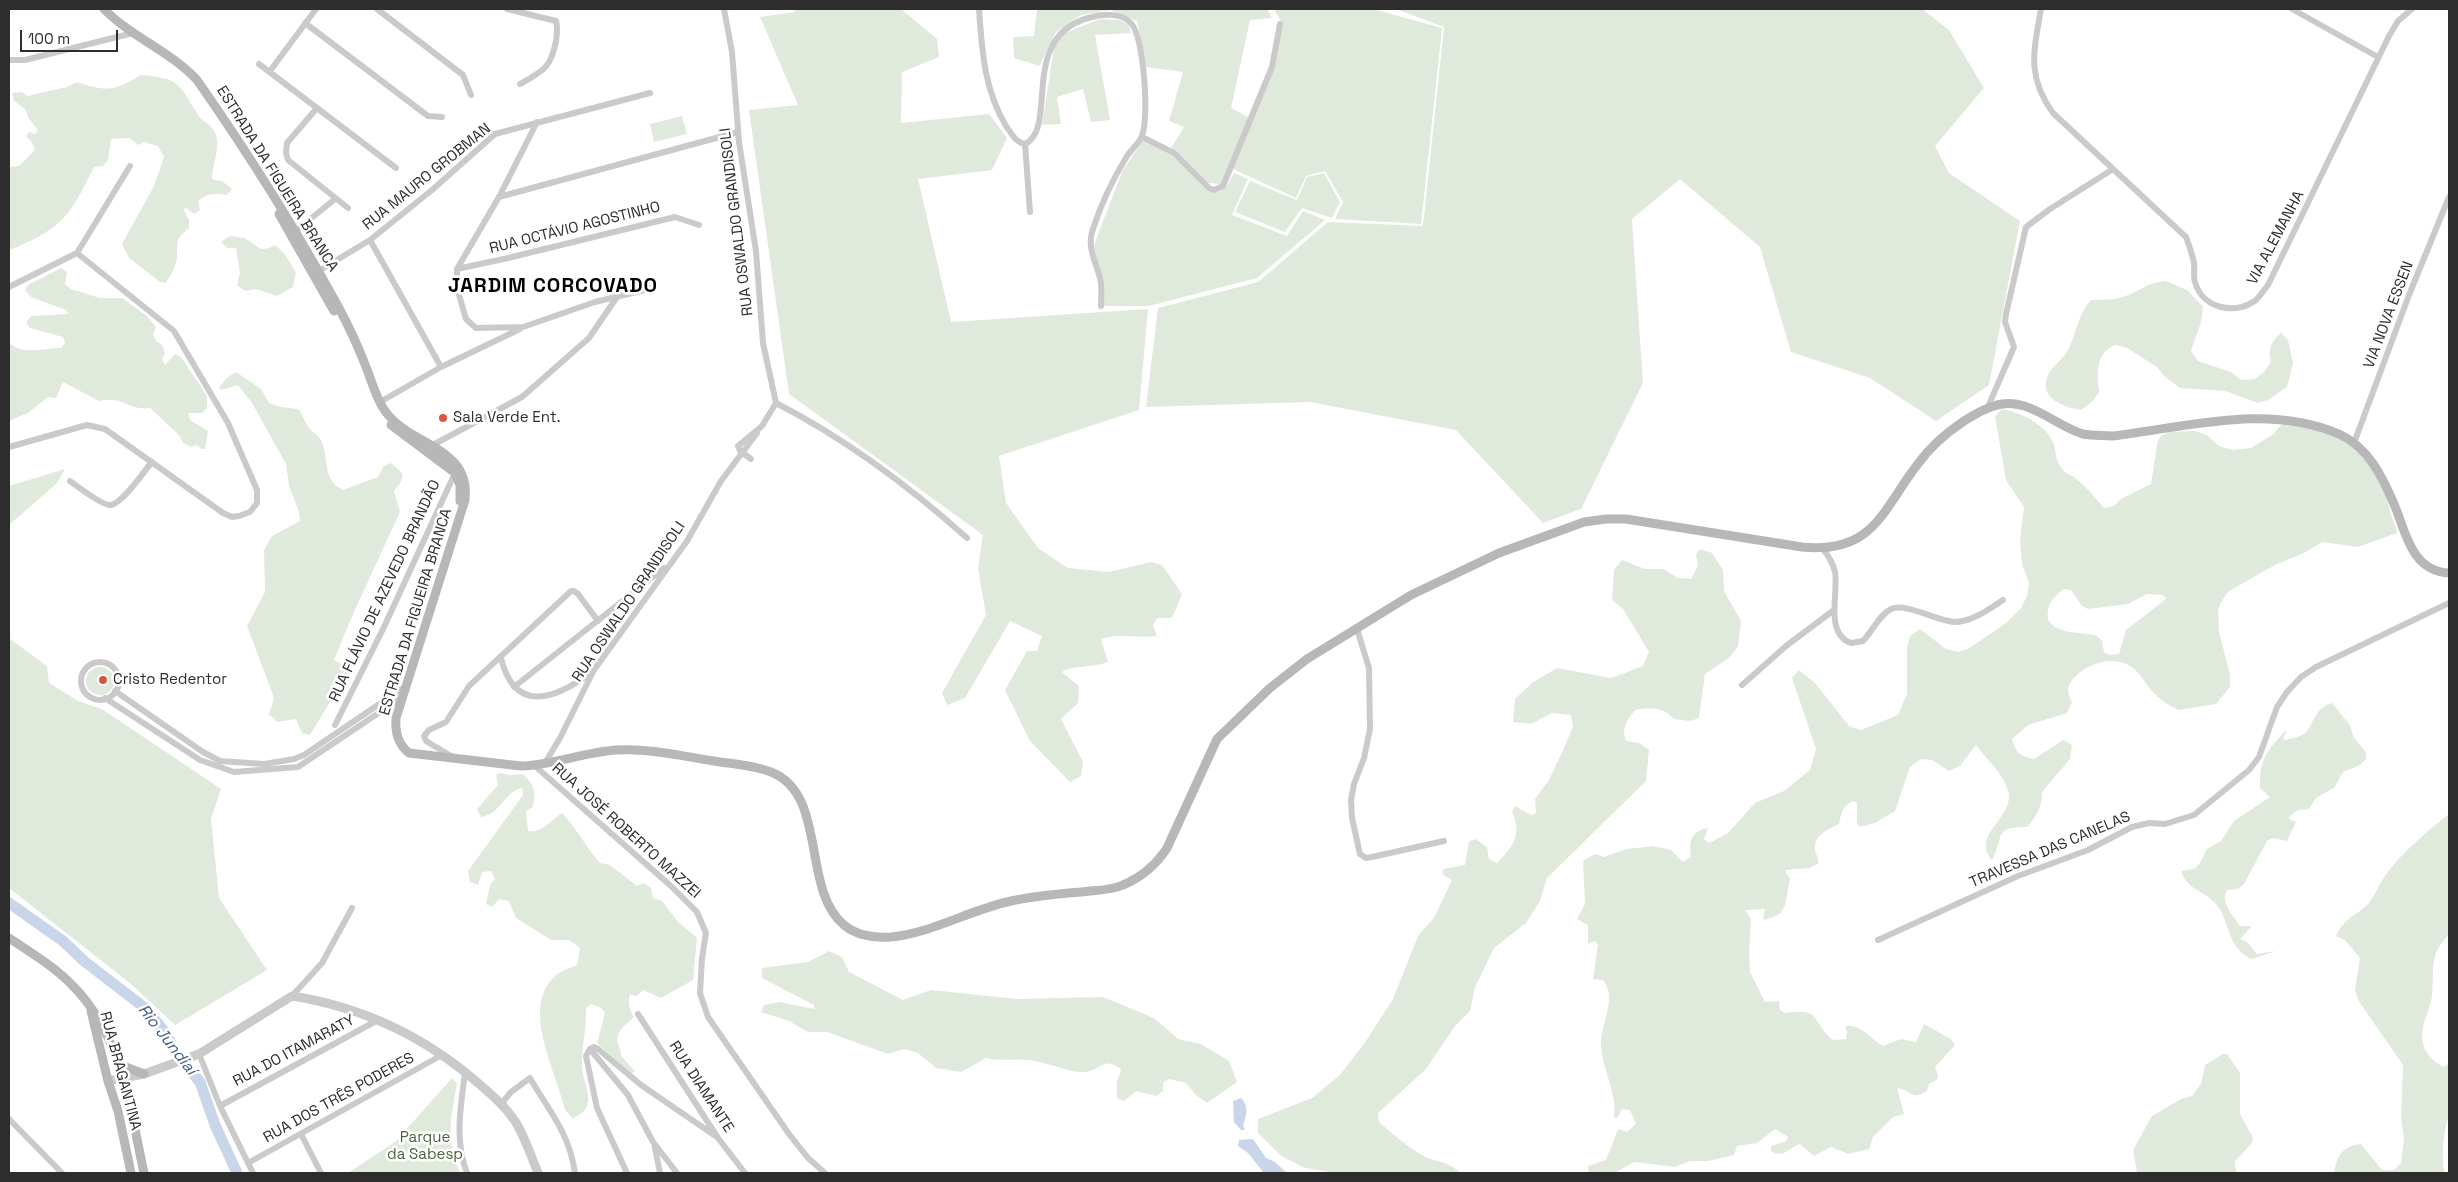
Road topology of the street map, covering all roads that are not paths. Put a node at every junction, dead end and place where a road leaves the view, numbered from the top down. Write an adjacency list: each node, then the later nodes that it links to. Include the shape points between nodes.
1 (104, 9): 12 (main road, ESTRADA DA FIGUEIRA BRANCA)
2 (316, 9): 10 (street)
3 (378, 9): 19 (street, via 463,75)
4 (507, 9): 17 (street, via 556,21 558,28 553,58 540,73)
5 (724, 9): 23 (street, RUA OSWALDO GRANDISOLI, via 735,77)
6 (979, 9): 25 (street, via 988,88 1012,134)
7 (2041, 9): 28 (street, VIA ALEMANHA, via 2034,51 2040,96)
8 (2292, 9): 13 (street)
9 (2412, 9): 13 (street, VIA ALEMANHA, via 2398,21)
10 (305, 23): 16 (street); 21 (street, via 428,116)
11 (1280, 24): 24 (street, via 1272,68 1223,186 1214,190 1209,188 1174,152)
12 (133, 33): 14 (street, via 25,60); 37 (main road, ESTRADA DA FIGUEIRA BRANCA, via 182,63 197,80 261,176)
13 (2378, 57): 28 (street, VIA ALEMANHA, via 2268,285 2256,300 2243,306 2217,307 2204,298 2195,282 2194,264 2186,237)
14 (9, 60)
15 (260, 64): 16 (street)
16 (270, 71): 20 (street)
17 (520, 84)
18 (650, 93): 22 (street, RUA MAURO GROBMAN)
19 (471, 95)
20 (317, 108): 27 (street); 33 (street, via 287,143 286,152 288,160)
21 (442, 117)
22 (537, 122): 29 (street); 38 (street, RUA MAURO GROBMAN, via 495,134)
23 (738, 132): 30 (street); 49 (street, RUA OSWALDO GRANDISOLI, via 756,250 763,343)
24 (1142, 137): 25 (street, via 1145,95 1136,29 1126,18 1100,15 1072,25 1055,39 1047,62 1038,126 1034,138); 45 (street, via 1118,173 1092,232 1090,244 1101,283)
25 (1025, 144): 35 (street)
26 (130, 166): 39 (street)
27 (396, 168)
28 (2113, 169): 50 (street, via 2026,227 2005,322 2014,347)
29 (506, 184): 30 (street); 31 (street)
30 (520, 192): 31 (street)
31 (499, 197): 40 (street)
32 (2449, 197): 52 (street, VIA NOVA ESSEN)
33 (335, 199): 34 (street); 37 (street)
34 (348, 208)
35 (1030, 212)
36 (699, 225): 40 (street, RUA OCTÁVIO AGOSTINHO, via 675,217)
37 (293, 233): 41 (main road, ESTRADA DA FIGUEIRA BRANCA)
38 (370, 240): 41 (street, RUA MAURO GROBMAN); 47 (street)
39 (77, 253): 42 (street); 57 (street, via 174,331 228,423 258,490 257,503 250,512 232,517)
40 (456, 269): 46 (street, via 457,288 466,320 471,325 476,328)
41 (316, 273): 48 (main road, ESTRADA DA FIGUEIRA BRANCA, via 348,325); 58 (main road, via 386,420 399,433)
42 (9, 286)
43 (653, 288): 44 (street)
44 (617, 297): 46 (street); 53 (street, via 589,338 522,397)
45 (1101, 306)
46 (523, 327): 47 (street)
47 (441, 367): 48 (street)
48 (380, 402): 53 (main road, ESTRADA DA FIGUEIRA BRANCA, via 396,422)
49 (776, 403): 51 (street); 60 (street, via 822,426 869,458)
50 (1988, 408): 52 (main road, ESTRADA DA FIGUEIRA BRANCA, via 2002,404 2020,405 2084,434 2113,436 2255,418 2327,430); 61 (main road, ESTRADA DA FIGUEIRA BRANCA, via 1950,430 1932,447 1874,526 1853,540)
51 (762, 426): 55 (street, RUA OSWALDO GRANDISOLI); 55 (street, via 738,446)
52 (2354, 442): 63 (main road, ESTRADA DA FIGUEIRA BRANCA, via 2383,480 2415,555 2431,569)
53 (431, 446): 58 (main road, ESTRADA DA FIGUEIRA BRANCA, via 452,460)
54 (9, 447): 57 (street, via 87,425 104,429)
55 (743, 454): 56 (street); 62 (street, RUA OSWALDO GRANDISOLI, via 721,481 687,540)
56 (750, 459)
57 (152, 462): 59 (street, via 119,501 111,505)
58 (457, 470): 74 (main road, ESTRADA DA FIGUEIRA BRANCA, via 467,485 465,500); 76 (street, RUA FLÁVIO DE AZEVEDO BRANDÃO)
59 (70, 482)
60 (967, 538)
61 (1822, 548): 66 (street, via 1835,570); 68 (main road, ESTRADA DA FIGUEIRA BRANCA, via 1626,519 1584,522 1460,571)
62 (669, 564): 67 (street); 70 (street, RUA OSWALDO GRANDISOLI, via 610,652)
63 (2449, 573)
64 (2003, 600): 66 (street, via 1975,617 1956,622 1895,607 1885,614 1863,642 1856,643 1843,638)
65 (2449, 603): 84 (street, TRAVESSA DAS CANELAS, via 2301,677 2277,707 2259,757 2249,770 2194,814 2165,824 2132,827 2088,850 2018,876)
66 (1834, 610): 71 (street)
67 (598, 621): 69 (street, via 578,594 571,591); 72 (street)
68 (1357, 629): 78 (main road, ESTRADA DA FIGUEIRA BRANCA, via 1288,673 1224,731 1212,748 1167,848 1144,873 1122,886 1007,902 906,935 880,937 858,934 843,925 831,911 803,806 786,780 772,772 663,753 617,750); 81 (street, via 1369,668 1370,729 1351,800 1362,856 1380,856)
69 (501, 658): 72 (street, via 507,678); 77 (street, via 469,686 446,722 424,736 426,741)
70 (594, 670): 72 (street, via 574,685 548,697); 78 (street, RUA OSWALDO GRANDISOLI)
71 (1742, 685)
72 (514, 687)
73 (115, 691): 75 (street); 75 (street, via 118,680 110,665 99,662 88,665 82,675 84,691 94,698); 80 (street, via 202,752 220,761)
74 (405, 691): 77 (main road, ESTRADA DA FIGUEIRA BRANCA, via 396,718 400,744 409,753); 80 (street, via 294,760); 80 (street, via 298,767)
75 (105, 698): 80 (street, via 212,766 234,772)
76 (335, 725)
77 (456, 759): 79 (main road, ESTRADA DA FIGUEIRA BRANCA)
78 (545, 763): 79 (main road, ESTRADA DA FIGUEIRA BRANCA)
79 (535, 766): 116 (street, RUA JOSÉ ROBERTO MAZZEI, via 696,912 706,933 700,993 708,1017 789,1134)
80 (263, 768)
81 (1444, 841)
82 (352, 908): 85 (street, via 322,963)
83 (9, 938): 86 (main road, via 68,982)
84 (1878, 940)
85 (292, 996): 88 (street, via 329,1002); 90 (street)
86 (88, 1005): 92 (main road, RUA BRAGANTINA, via 102,1023); 96 (main road, RUA BRAGANTINA)
87 (638, 1014): 101 (street, RUA DIAMANTE)
88 (380, 1019): 91 (street, via 418,1038); 98 (street, RUA DO ITAMARATY)
89 (590, 1049): 101 (street, via 598,1049 641,1085); 102 (street, via 628,1095); 112 (street, via 586,1056 597,1108)
90 (199, 1054): 94 (street); 98 (street)
91 (442, 1055): 93 (street); 100 (street, RUA DOS TRÊS PODERES)
92 (118, 1064): 94 (main road); 95 (main road, RUA BRAGANTINA)
93 (466, 1072): 97 (street); 109 (street, via 458,1133)
94 (144, 1074): 95 (street)
95 (123, 1078): 96 (street); 106 (main road, RUA BRAGANTINA)
96 (108, 1081): 105 (main road, RUA BRAGANTINA)
97 (502, 1103): 110 (street, via 516,1122); 111 (street, via 530,1078 561,1128 572,1152)
98 (220, 1106): 103 (street)
99 (9, 1119): 104 (street)
100 (302, 1134): 103 (street, RUA DOS TRÊS PODERES); 108 (street)
101 (718, 1138): 115 (street, RUA DIAMANTE)
102 (653, 1142): 113 (street); 114 (street)
103 (248, 1163): 107 (street)
104 (62, 1173)
105 (131, 1173)
106 (144, 1173)
107 (253, 1173)
108 (321, 1173)
109 (468, 1173)
110 (538, 1173)
111 (575, 1173)
112 (627, 1173)
113 (660, 1173)
114 (677, 1173)
115 (745, 1173)
116 (825, 1173)

